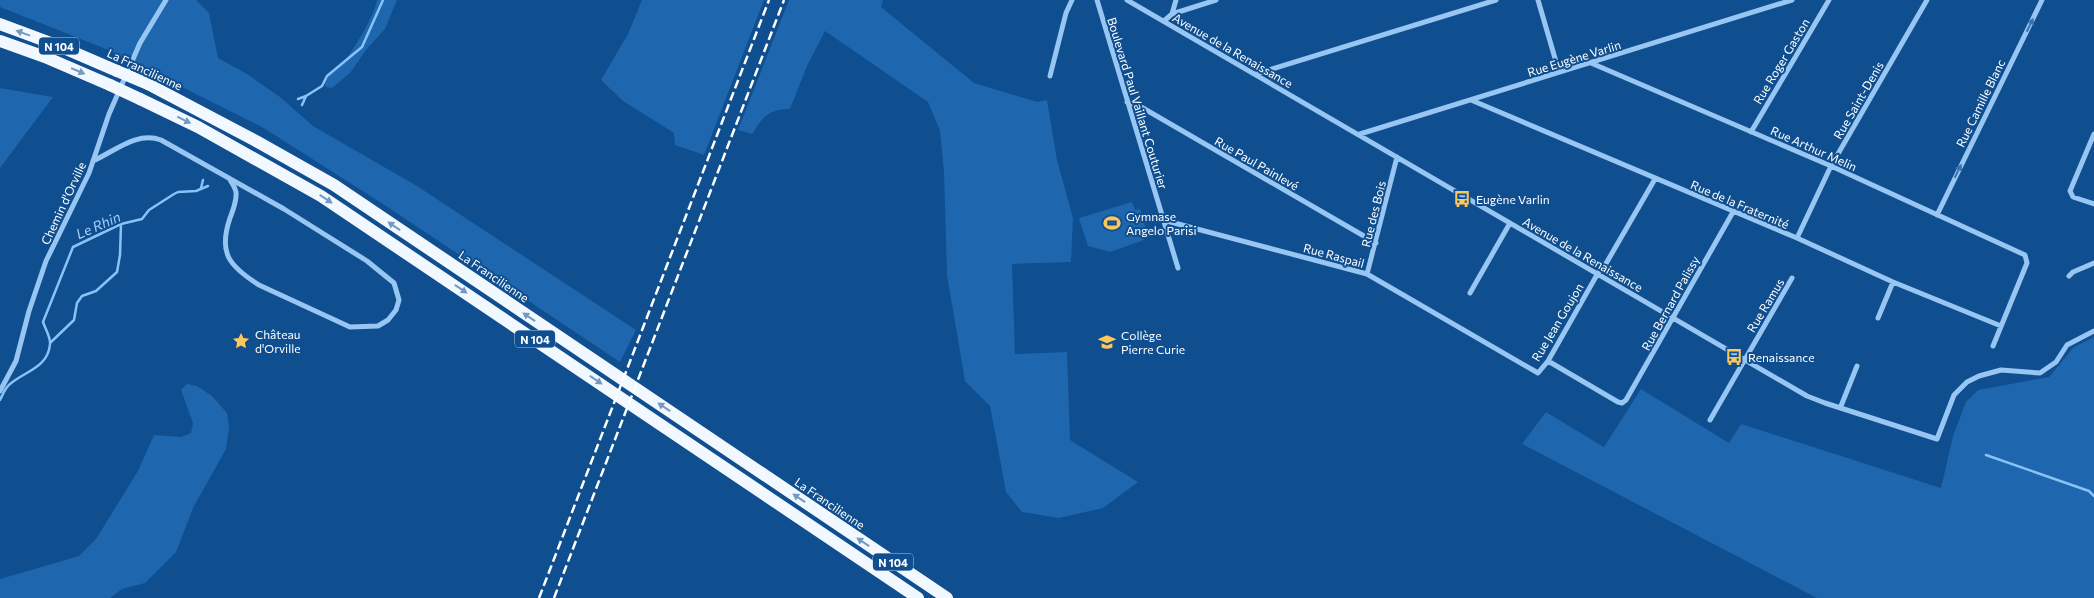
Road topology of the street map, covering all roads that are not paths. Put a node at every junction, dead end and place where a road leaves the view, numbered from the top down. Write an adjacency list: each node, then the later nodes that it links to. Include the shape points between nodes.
1 (166, 0): 27 (street, Chemin d'Orville, via 140,43 109,114)
2 (1072, 0): 20 (street)
3 (1097, 0): 22 (street, Boulevard Paul Vaillant Couturier)
4 (1127, 0): 14 (street, Avenue de la Renaissance)
5 (1176, 0): 13 (street)
6 (1216, 0): 13 (street)
7 (1496, 0): 19 (street)
8 (1538, 0): 18 (street)
9 (1792, 0): 17 (street, Rue Eugène Varlin)
10 (1829, 0): 23 (street, Rue Roger Gaston)
11 (1927, 0): 28 (street, Rue Saint-Denis)
12 (2042, 0): 33 (street, Rue Camille Blanc, one-way to 12)
13 (1172, 14): 14 (street)
14 (1164, 21): 19 (street, Avenue de la Renaissance)
15 (0, 24): 59 (highway, La Francilienne / N 104, one-way to 15, bridge, via 334,185 148,84)
16 (0, 40): 58 (highway, N 104, one-way to 58, bridge, via 140,98 198,126 321,196)
17 (1591, 63): 18 (street, Rue Eugène Varlin); 23 (street, Rue Arthur Melin)
18 (1559, 72): 21 (street, Rue Eugène Varlin)
19 (1256, 74): 24 (street, Avenue de la Renaissance)
20 (1050, 76)
21 (1471, 100): 24 (street, Rue Eugène Varlin); 30 (street, Rue de la Fraternité)
22 (1127, 102): 34 (street, Boulevard Paul Vaillant Couturier); 37 (street, Rue Paul Painlevé, via 1136,104)
23 (1751, 132): 28 (street, Rue Arthur Melin)
24 (1360, 134): 26 (street, Avenue de la Renaissance)
25 (2094, 134): 31 (street, via 2070,195)
26 (1397, 157): 35 (street, Avenue de la Renaissance); 37 (street, Rue des Bois)
27 (93, 161): 29 (street, via 135,139 153,137); 55 (street, Chemin d'Orville, via 46,261 16,361)
28 (1831, 166): 33 (street, Rue Arthur Melin); 36 (street, Rue Saint-Denis)
29 (228, 178): 29 (street, via 236,190 236,204 224,236 225,250 245,276 350,327 378,326 388,320 399,300 394,283 320,230)
30 (1655, 179): 32 (street, Rue de la Fraternité); 40 (street, Rue Jean Goujon, via 1604,268)
31 (2094, 204)
32 (1733, 212): 36 (street, Rue de la Fraternité); 46 (street, Rue Bernard Palissy)
33 (1937, 215): 48 (street, Rue Arthur Melin, via 2026,257 2027,263)
34 (1164, 220): 39 (street, Boulevard Paul Vaillant Couturier); 41 (street, Rue Raspail)
35 (1510, 223): 40 (street, Avenue de la Renaissance); 45 (street)
36 (1797, 238): 44 (street, Rue de la Fraternité)
37 (1376, 243): 41 (street, Rue des Bois)
38 (2094, 263): 42 (street)
39 (1178, 268)
40 (1598, 273): 46 (street, Avenue de la Renaissance); 52 (street, Rue Jean Goujon)
41 (1367, 274): 54 (street, Rue Raspail)
42 (2069, 276)
43 (1792, 278): 51 (street, Rue Ramus)
44 (1893, 282): 47 (street); 48 (street, Rue de la Fraternité)
45 (1470, 293)
46 (1673, 317): 51 (street, Avenue de la Renaissance); 52 (street, Rue Bernard Palissy, via 1635,386 1622,403)
47 (1878, 318)
48 (2001, 326): 50 (street)
49 (2094, 331): 56 (street, Avenue de la Renaissance, via 2066,345 2056,362 2040,373 2001,370 1967,382 1954,395 1937,439)
50 (1993, 346)
51 (1745, 359): 56 (street, Avenue de la Renaissance, via 1807,396); 57 (street, Rue Ramus)
52 (1548, 361): 54 (street, Rue Jean Goujon)
53 (1857, 366): 56 (street)
54 (1538, 373)
55 (0, 391)
56 (1841, 406)
57 (1710, 420)
58 (918, 598)
59 (948, 598)

